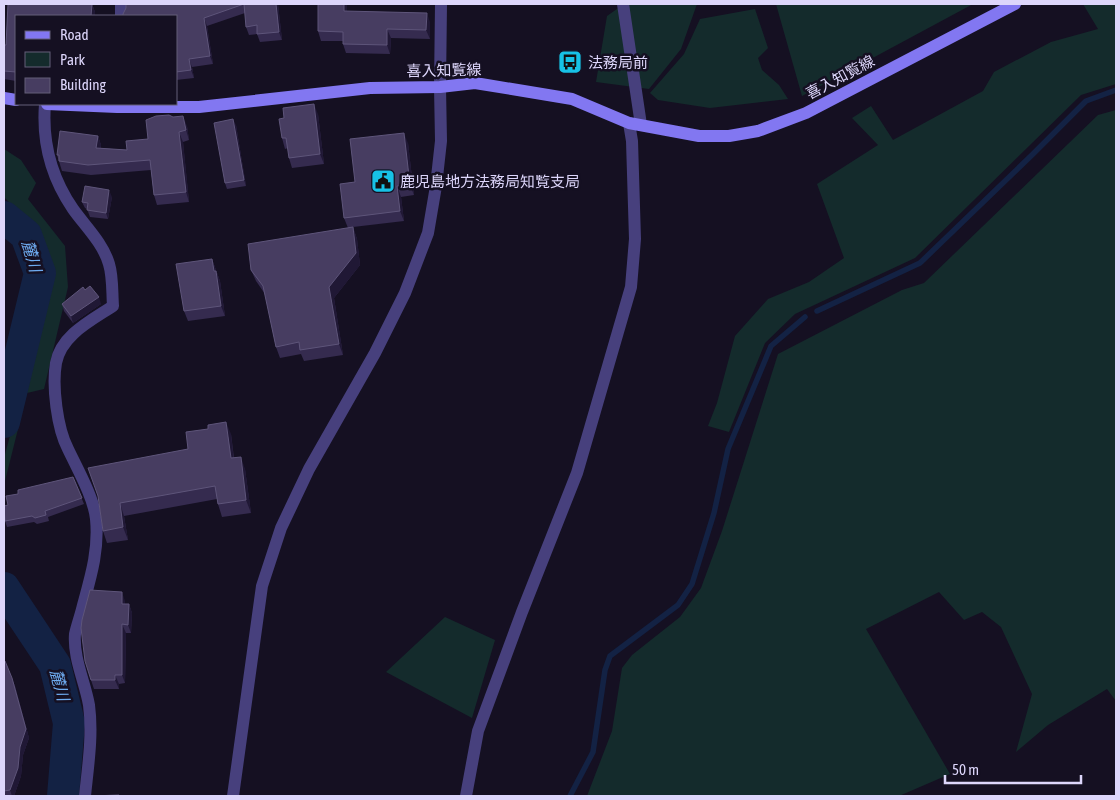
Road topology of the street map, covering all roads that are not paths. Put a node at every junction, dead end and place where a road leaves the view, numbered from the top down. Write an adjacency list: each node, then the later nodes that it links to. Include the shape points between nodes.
1 (441, 4): 4 (street)
2 (623, 4): 7 (street)
3 (1015, 4): 7 (main road, 喜入知覧線, via 806,113 758,131 729,136 699,136)
4 (440, 87): 6 (main road, 喜入知覧線, via 370,88 199,107); 7 (main road, 喜入知覧線, via 476,83 572,99); 9 (street, via 441,141 428,233 405,294 308,469 281,528 262,586)
5 (46, 105): 8 (street, via 44,135 49,157 61,189 109,264 114,306 64,343 56,364 60,427 96,517 94,567 75,635 89,705)
6 (117, 105)
7 (635, 124): 10 (street, via 632,141 635,239 631,287 577,473 478,731)
8 (85, 796)
9 (233, 796)
10 (466, 796)

